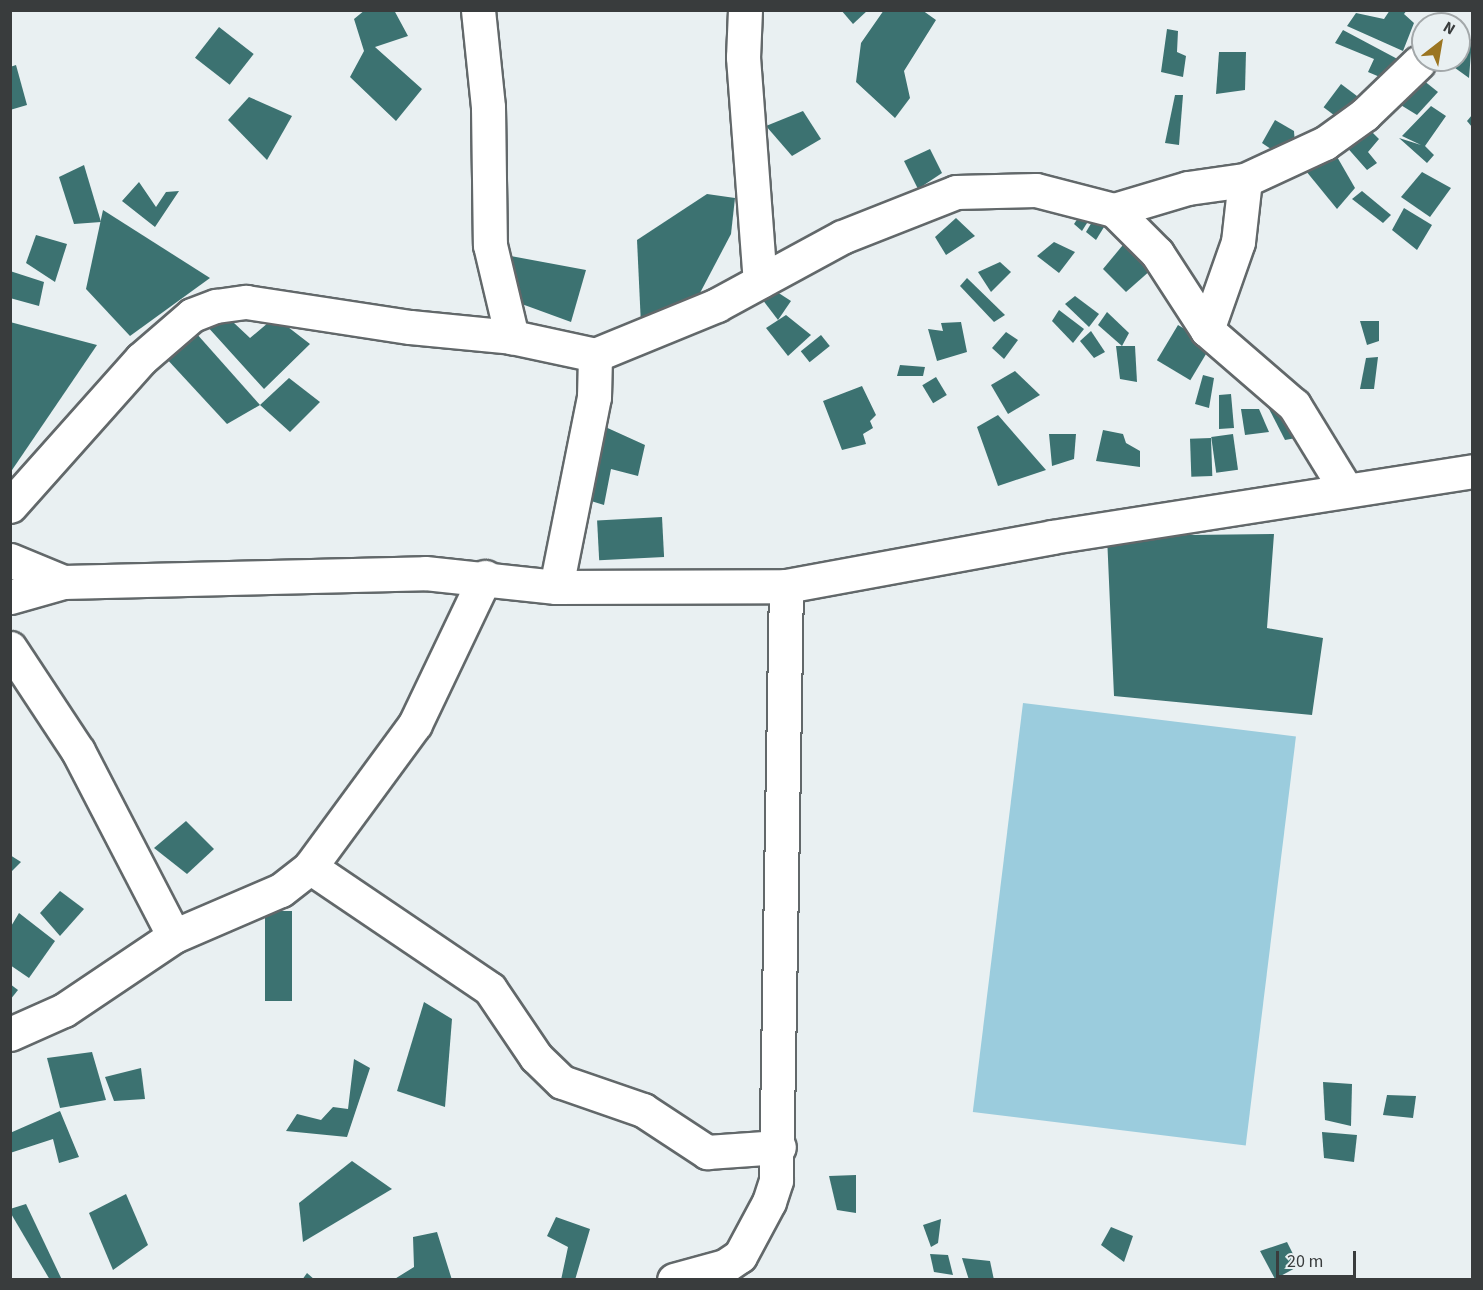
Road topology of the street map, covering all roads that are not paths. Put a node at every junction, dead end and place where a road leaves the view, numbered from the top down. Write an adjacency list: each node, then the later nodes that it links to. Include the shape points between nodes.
1 (478, 10): 8 (street, via 488,107 490,245)
2 (745, 10): 6 (street, via 743,57)
3 (1411, 70): 4 (street, via 1365,114 1325,143)
4 (1245, 180): 5 (street, via 1188,188); 7 (street, via 1238,243)
5 (1114, 210): 6 (street, via 1035,190 956,192 842,237); 7 (street, via 1157,253)
6 (760, 281): 9 (street, via 717,305)
7 (1207, 330): 11 (street, via 1294,405)
8 (512, 337): 9 (street); 12 (street, via 411,327 246,302 216,306 192,315 141,359)
9 (595, 355): 17 (street, via 594,397)
10 (1464, 482): 11 (street)
11 (1346, 490): 16 (street, via 1053,537)
12 (10, 506)
13 (10, 560): 15 (street)
14 (485, 577): 15 (street, via 425,573); 17 (street); 20 (street, via 415,724)
15 (63, 582): 18 (street)
16 (786, 586): 17 (street); 23 (street)
17 (556, 587)
18 (10, 597)
19 (10, 648): 21 (street, via 78,751)
20 (310, 867): 21 (street, via 281,890); 23 (street, via 483,983 536,1057 562,1082 643,1110 707,1152)
21 (174, 936): 22 (street, via 64,1010)
22 (10, 1034)
23 (779, 1147): 24 (street, via 769,1202 740,1256 725,1266)
24 (674, 1280)

